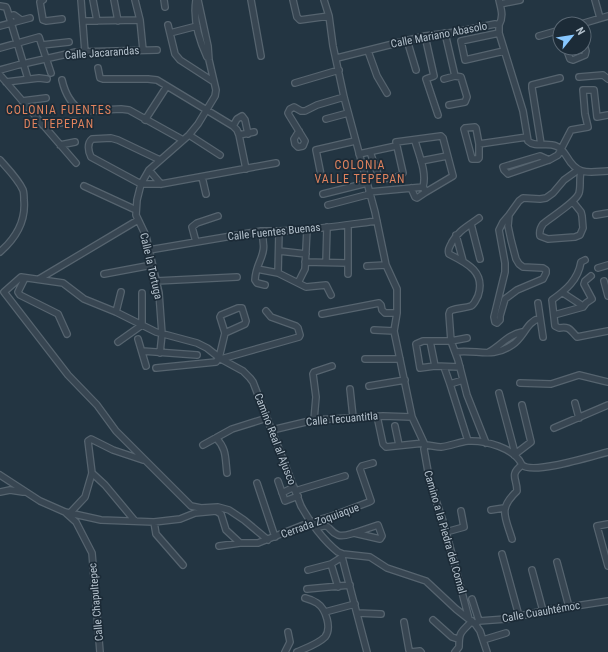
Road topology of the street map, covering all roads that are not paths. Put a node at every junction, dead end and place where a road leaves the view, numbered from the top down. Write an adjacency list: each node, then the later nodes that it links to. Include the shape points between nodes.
1 (43, 0): 21 (street, via 40,2 44,20)
2 (81, 0): 24 (street)
3 (93, 0): 25 (street)
4 (114, 0): 26 (street)
5 (135, 0): 23 (street)
6 (164, 0): 15 (street)
7 (197, 0): 32 (street); 54 (street)
8 (252, 0): 49 (street)
9 (293, 0): 17 (street, via 300,20)
10 (324, 0): 17 (street)
11 (520, 0): 13 (street)
12 (595, 0): 20 (street)
13 (499, 2): 30 (street, via 502,21)
14 (0, 6): 16 (street, via 6,7)
15 (165, 7)
16 (9, 16): 22 (street, via 14,15); 28 (street)
17 (329, 16): 52 (street)
18 (608, 16): 20 (street)
19 (30, 18): 22 (street)
20 (600, 18): 27 (street)
21 (62, 19)
22 (21, 20): 28 (street)
23 (140, 20): 26 (street); 44 (street)
24 (83, 21): 25 (street); 48 (street)
25 (97, 21): 26 (street)
26 (118, 21)
27 (592, 21)
28 (11, 23): 31 (street); 41 (street)
29 (168, 25): 34 (street)
30 (497, 25): 35 (street, Calle Mariano Abasolo); 36 (street)
31 (0, 26)
32 (197, 26): 34 (street); 54 (street)
33 (552, 32): 38 (street)
34 (170, 33): 71 (street, via 175,54 180,60)
35 (445, 33): 37 (street, Calle Mariano Abasolo); 62 (street)
36 (499, 33): 47 (street); 47 (street, via 461,41 465,60)
37 (425, 36): 39 (street, Calle Mariano Abasolo); 81 (street, via 434,76 426,79)
38 (539, 36)
39 (407, 40): 46 (street, Calle Mariano Abasolo); 59 (street)
40 (69, 42): 42 (street)
41 (17, 43): 42 (street, via 38,37); 43 (street); 55 (street)
42 (42, 45): 53 (street)
43 (0, 48)
44 (143, 50): 45 (street, Calle Jacarandas); 48 (street, Calle Jacarandas)
45 (157, 50)
46 (368, 51): 52 (street, Calle Mariano Abasolo); 74 (street, via 377,76)
47 (504, 51): 93 (street, via 522,110)
48 (84, 52): 53 (street, Calle Jacarandas)
49 (261, 56)
50 (568, 56): 51 (street, via 573,60)
51 (583, 56)
52 (336, 58): 58 (street)
53 (46, 59): 55 (street, Calle Jacarandas); 60 (street)
54 (209, 60): 71 (street)
55 (23, 64): 57 (street, Calle Jacarandas); 65 (street)
56 (98, 68): 73 (street, via 100,78 103,79 157,80)
57 (0, 70)
58 (339, 70): 72 (street); 75 (street)
59 (416, 70)
60 (51, 73)
61 (0, 75): 70 (street)
62 (455, 76): 67 (street); 78 (street, via 460,76 463,80 467,100)
63 (579, 77): 68 (street, via 603,75)
64 (560, 78): 99 (street, via 532,84)
65 (28, 79): 66 (street); 70 (street)
66 (47, 79)
67 (444, 79)
68 (608, 79)
69 (62, 80): 84 (street, via 67,96 82,111 128,110)
70 (6, 82): 77 (street)
71 (214, 82): 79 (street, via 215,96)
72 (295, 83)
73 (166, 86): 79 (street); 84 (street)
74 (387, 93)
75 (344, 97): 80 (street); 88 (street, via 305,111 294,107 290,109 288,113)
76 (46, 98): 77 (street)
77 (22, 101): 86 (street)
78 (449, 106)
79 (206, 110): 87 (street); 91 (street)
80 (348, 113): 83 (street); 96 (street)
81 (438, 115)
82 (608, 115): 102 (street, via 597,117 594,90 583,90 588,127 571,130)
83 (326, 119)
84 (145, 120): 94 (street)
85 (74, 121): 86 (street)
86 (43, 125): 100 (street)
87 (233, 126): 90 (street, via 242,116); 92 (street)
88 (299, 131)
89 (254, 132): 90 (street)
90 (248, 134): 92 (street)
91 (189, 135): 94 (street); 104 (street)
92 (239, 135): 113 (street)
93 (527, 137): 98 (street); 99 (street, via 531,143)
94 (183, 140): 108 (street)
95 (415, 140): 101 (street, via 396,142); 106 (street, via 441,136); 110 (street)
96 (356, 141): 105 (street); 117 (street, via 316,150)
97 (75, 142): 100 (street)
98 (479, 144): 98 (street, via 476,128 465,128 472,159 479,158)
99 (541, 144): 102 (street)
100 (60, 145): 111 (street)
101 (396, 146): 103 (street); 103 (street, via 402,173 399,176 379,177)
102 (561, 149): 109 (street, via 558,155); 115 (street)
103 (370, 152): 105 (street)
104 (220, 154)
105 (359, 154): 119 (street)
106 (447, 156): 110 (street); 124 (street, via 453,176)
107 (0, 160): 147 (street, via 23,191 25,210 20,228 11,242)
108 (160, 160): 114 (street); 120 (street, via 112,138 90,140 91,156)
109 (549, 160): 109 (street, via 508,174 503,167 540,156)
110 (421, 161): 124 (street)
111 (76, 163)
112 (276, 164): 113 (street)
113 (246, 169): 118 (street)
114 (149, 170): 120 (street, Calle la Tortuga); 121 (street)
115 (580, 171): 116 (street); 128 (street, via 580,192); 132 (street, via 564,180 546,198 523,198)
116 (608, 171)
117 (321, 175)
118 (202, 178): 121 (street); 126 (street)
119 (367, 183): 125 (street); 127 (street)
120 (142, 184): 121 (street); 130 (street, Calle la Tortuga)
121 (161, 184)
122 (84, 186): 130 (street)
123 (411, 188): 124 (street); 124 (street, via 417,198); 125 (street)
124 (425, 189)
125 (369, 193): 129 (street); 137 (street)
126 (206, 194)
127 (324, 194)
128 (573, 202): 128 (street, via 540,227 540,236 548,239 580,235 583,228 582,216)
129 (328, 205)
130 (136, 210): 136 (street, Calle la Tortuga)
131 (608, 213): 133 (street)
132 (509, 215): 132 (street, via 508,226 519,264 523,267 543,268 546,273 543,279 517,290 505,299 500,320 495,322 505,263 499,230)
133 (596, 215)
134 (218, 216): 145 (street, via 192,227)
135 (479, 218): 139 (street)
136 (138, 220): 146 (street, Calle la Tortuga, via 144,229); 168 (street)
137 (377, 220): 138 (street, Calle Fuentes Buenas); 157 (street)
138 (348, 224): 140 (street, Calle Fuentes Buenas); 155 (street)
139 (471, 224): 144 (street); 150 (street)
140 (327, 227): 141 (street, Calle Fuentes Buenas); 154 (street)
141 (307, 229): 143 (street, Calle Fuentes Buenas); 149 (street)
142 (261, 231): 143 (street, Calle Fuentes Buenas); 145 (street, Calle Fuentes Buenas); 161 (street, via 264,252)
143 (279, 232): 148 (street)
144 (456, 235): 152 (street); 152 (street, via 448,252)
145 (196, 242): 146 (street, Calle Fuentes Buenas)
146 (149, 250): 156 (street, Calle la Tortuga)
147 (0, 252)
148 (279, 252): 149 (street); 162 (street)
149 (306, 254): 153 (street)
150 (480, 259)
151 (585, 260): 175 (street, via 581,262 574,282)
152 (463, 261): 197 (street, via 472,267 481,286 471,306 450,311)
153 (305, 262): 154 (street); 171 (street, via 305,269)
154 (326, 262): 155 (street)
155 (348, 263): 164 (street)
156 (152, 265): 163 (street); 169 (street, Calle la Tortuga)
157 (386, 265): 159 (street); 182 (street, via 397,289)
158 (608, 265): 160 (street)
159 (367, 266)
160 (598, 268)
161 (257, 269): 162 (street); 172 (street, via 255,280)
162 (278, 273): 171 (street)
163 (104, 274)
164 (348, 274)
165 (591, 276): 179 (street, via 584,284 592,299)
166 (237, 277): 169 (street)
167 (23, 278): 168 (street, Camino Real al Ajusco); 191 (street, via 18,292 20,295 58,314); 240 (street, via 4,292 68,375 97,405 116,431)
168 (38, 279): 181 (street, Camino Real al Ajusco, via 63,283 84,299)
169 (156, 281): 192 (street, Calle la Tortuga)
170 (604, 281): 177 (street)
171 (298, 283): 176 (street, via 306,287 326,285)
172 (265, 285)
173 (121, 292): 181 (street)
174 (142, 293): 186 (street)
175 (563, 293): 179 (street); 184 (street, via 552,300)
176 (331, 295)
177 (608, 296)
178 (538, 303): 185 (street)
179 (584, 306): 184 (street)
180 (266, 311): 203 (street, via 271,317 296,326 299,337)
181 (116, 312): 186 (street, Camino Real al Ajusco)
182 (397, 313): 183 (street, via 385,313 378,303); 188 (street)
183 (322, 314)
184 (554, 315): 189 (street, via 556,327 566,327 578,337)
185 (540, 318): 193 (street); 200 (street, via 486,354 472,351)
186 (142, 325): 192 (street, Camino Real al Ajusco); 198 (street)
187 (374, 330): 188 (street)
188 (394, 331): 205 (street)
189 (608, 331)
190 (225, 333): 190 (street, via 245,324 242,308 221,315); 203 (street)
191 (67, 334)
192 (162, 334): 201 (street, Calle la Tortuga); 203 (street, Camino Real al Ajusco, via 197,343)
193 (543, 337)
194 (467, 338): 197 (street)
195 (138, 339): 199 (street)
196 (430, 341): 197 (street); 208 (street); 208 (street, via 416,344 420,368)
197 (450, 341): 200 (street)
198 (118, 342)
199 (142, 351): 201 (street); 206 (street)
200 (455, 352): 210 (street)
201 (160, 353): 202 (street)
202 (198, 355)
203 (220, 358): 211 (street, via 216,362); 226 (street, Camino Real al Ajusco, via 250,378)
204 (365, 359): 205 (street)
205 (400, 359): 212 (street)
206 (146, 366)
207 (332, 366): 228 (street, via 313,374 316,397)
208 (435, 366): 209 (street)
209 (444, 367): 210 (street); 216 (street)
210 (460, 367): 213 (street)
211 (156, 368)
212 (405, 380): 217 (street); 225 (street)
213 (463, 380): 216 (street); 234 (street)
214 (608, 382): 215 (street, via 579,375 551,384)
215 (520, 383)
216 (450, 384): 233 (street)
217 (369, 386)
218 (350, 388): 224 (street)
219 (499, 393): 239 (street)
220 (575, 402): 227 (street)
221 (522, 405): 239 (street, via 532,440)
222 (608, 405): 227 (street)
223 (377, 416): 224 (street, Calle Tecuantitla); 225 (street, Calle Tecuantitla); 237 (street, via 383,444 386,447)
224 (353, 417): 228 (street, Calle Tecuantitla)
225 (412, 417): 235 (street)
226 (267, 418): 231 (street, Camino Real al Ajusco); 232 (street, via 232,429)
227 (579, 418): 230 (street)
228 (314, 420): 231 (street, Calle Tecuantitla)
229 (395, 426): 237 (street)
230 (554, 428)
231 (272, 430): 251 (street, Camino Real al Ajusco)
232 (216, 438): 236 (street); 244 (street, via 224,450)
233 (468, 441): 234 (street); 235 (street, via 442,447)
234 (486, 443): 239 (street)
235 (425, 444): 237 (street); 262 (street, Camino a la Piedra del Comal, via 430,483)
236 (203, 445)
237 (399, 445)
238 (608, 452): 242 (street, via 555,466 527,468)
239 (515, 454): 242 (street)
240 (145, 460): 243 (street, via 113,450 91,439 88,441); 266 (street, via 191,506 229,510)
241 (373, 463): 259 (street, Cerrada Zoquiaque, via 360,469 371,501)
242 (522, 465): 253 (street, via 514,473 517,491 510,496)
243 (92, 473): 256 (street, via 86,497); 257 (street)
244 (227, 473)
245 (345, 476): 251 (street)
246 (1, 477): 250 (street)
247 (278, 481): 252 (street)
248 (257, 482): 264 (street)
249 (0, 492): 250 (street)
250 (26, 492): 256 (street)
251 (296, 492): 252 (street); 252 (street, via 285,501); 259 (street, Camino Real al Ajusco)
252 (282, 493)
253 (504, 508): 254 (street); 265 (street)
254 (491, 510)
255 (461, 511): 262 (street, via 464,527)
256 (67, 513): 257 (street, via 101,520); 298 (street, Calle Chapultepec, via 76,522 92,553)
257 (135, 521): 258 (street)
258 (154, 522): 267 (street, via 216,511 222,514 226,530); 274 (street, via 156,534)
259 (311, 522): 261 (street, Camino Real al Ajusco); 264 (street, Cerrada Zoquiaque)
260 (608, 524): 273 (street, via 598,526)
261 (316, 528): 263 (street, via 328,526 342,536); 270 (street, Camino Real al Ajusco)
262 (446, 532): 291 (street, Camino a la Piedra del Comal)
263 (354, 533)
264 (275, 537): 266 (street, Cerrada Zoquiaque)
265 (512, 538)
266 (268, 540): 267 (street, Cerrada Zoquiaque)
267 (240, 543): 268 (street, Cerrada Zoquiaque)
268 (219, 546)
269 (502, 554): 289 (street)
270 (343, 556): 272 (street); 277 (street); 291 (street, via 370,557 387,568 426,582 456,609)
271 (557, 562): 284 (street)
272 (331, 564): 275 (street); 278 (street)
273 (608, 564)
274 (183, 565)
275 (308, 570)
276 (532, 570): 285 (street)
277 (350, 585): 278 (street); 283 (street)
278 (338, 587): 279 (street)
279 (307, 589)
280 (306, 598): 286 (street, via 316,602)
281 (472, 599): 291 (street)
282 (608, 601): 284 (street, Calle Cuauhtémoc)
283 (355, 604): 286 (street); 287 (street)
284 (569, 607): 285 (street, Calle Cuauhtémoc)
285 (543, 611): 289 (street, Calle Cuauhtémoc)
286 (325, 612): 297 (street, via 328,630 326,636)
287 (357, 613): 288 (street); 301 (street)
288 (381, 614)
289 (519, 616): 291 (street, Calle Cuauhtémoc)
290 (433, 620): 295 (street, via 452,637)
291 (474, 621): 295 (street); 296 (street)
292 (404, 622): 302 (street, via 409,650)
293 (288, 632): 299 (street, via 290,642)
294 (506, 633): 296 (street)
295 (458, 639): 303 (street, via 459,648)
296 (483, 640): 304 (street)
297 (305, 650): 300 (street)
298 (100, 652)
299 (285, 652)
300 (297, 652)
301 (367, 652)
302 (421, 652)
303 (455, 652)
304 (487, 652)

